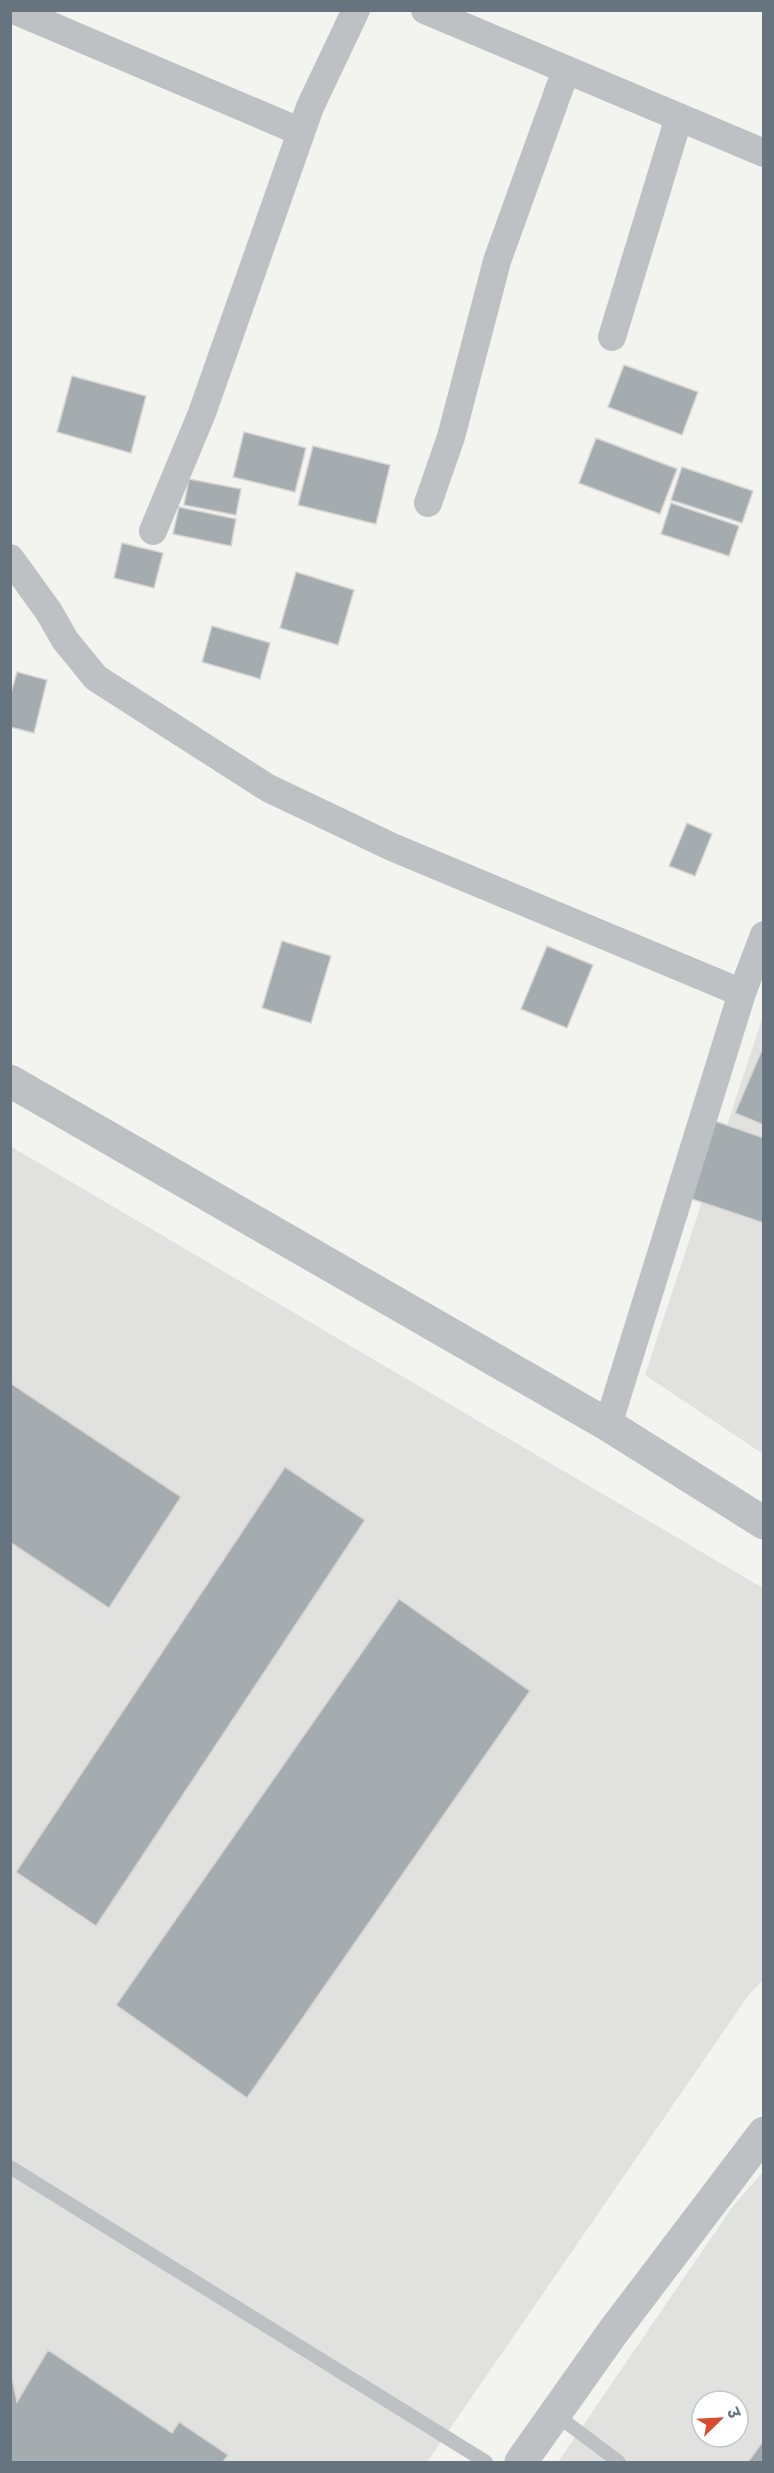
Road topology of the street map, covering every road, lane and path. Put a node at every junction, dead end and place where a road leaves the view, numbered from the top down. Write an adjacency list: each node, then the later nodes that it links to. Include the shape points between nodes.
1 (14, 10): 6 (street)
2 (356, 10): 6 (street)
3 (425, 10): 4 (street)
4 (566, 70): 5 (street); 9 (street, via 497,261 451,437)
5 (679, 117): 7 (street); 8 (street)
6 (301, 132): 10 (street, via 202,413)
7 (764, 153)
8 (612, 337)
9 (428, 503)
10 (153, 531)
11 (10, 558): 13 (street, via 65,640 96,678 268,788 392,847)
12 (764, 935): 13 (street)
13 (742, 993): 15 (street)
14 (10, 1081): 15 (street)
15 (608, 1425): 16 (street)
16 (764, 1523)
17 (764, 2133): 19 (street)
18 (10, 2167): 20 (lane)
19 (555, 2414): 21 (street); 22 (lane)
20 (486, 2463)
21 (521, 2463)
22 (619, 2463)

